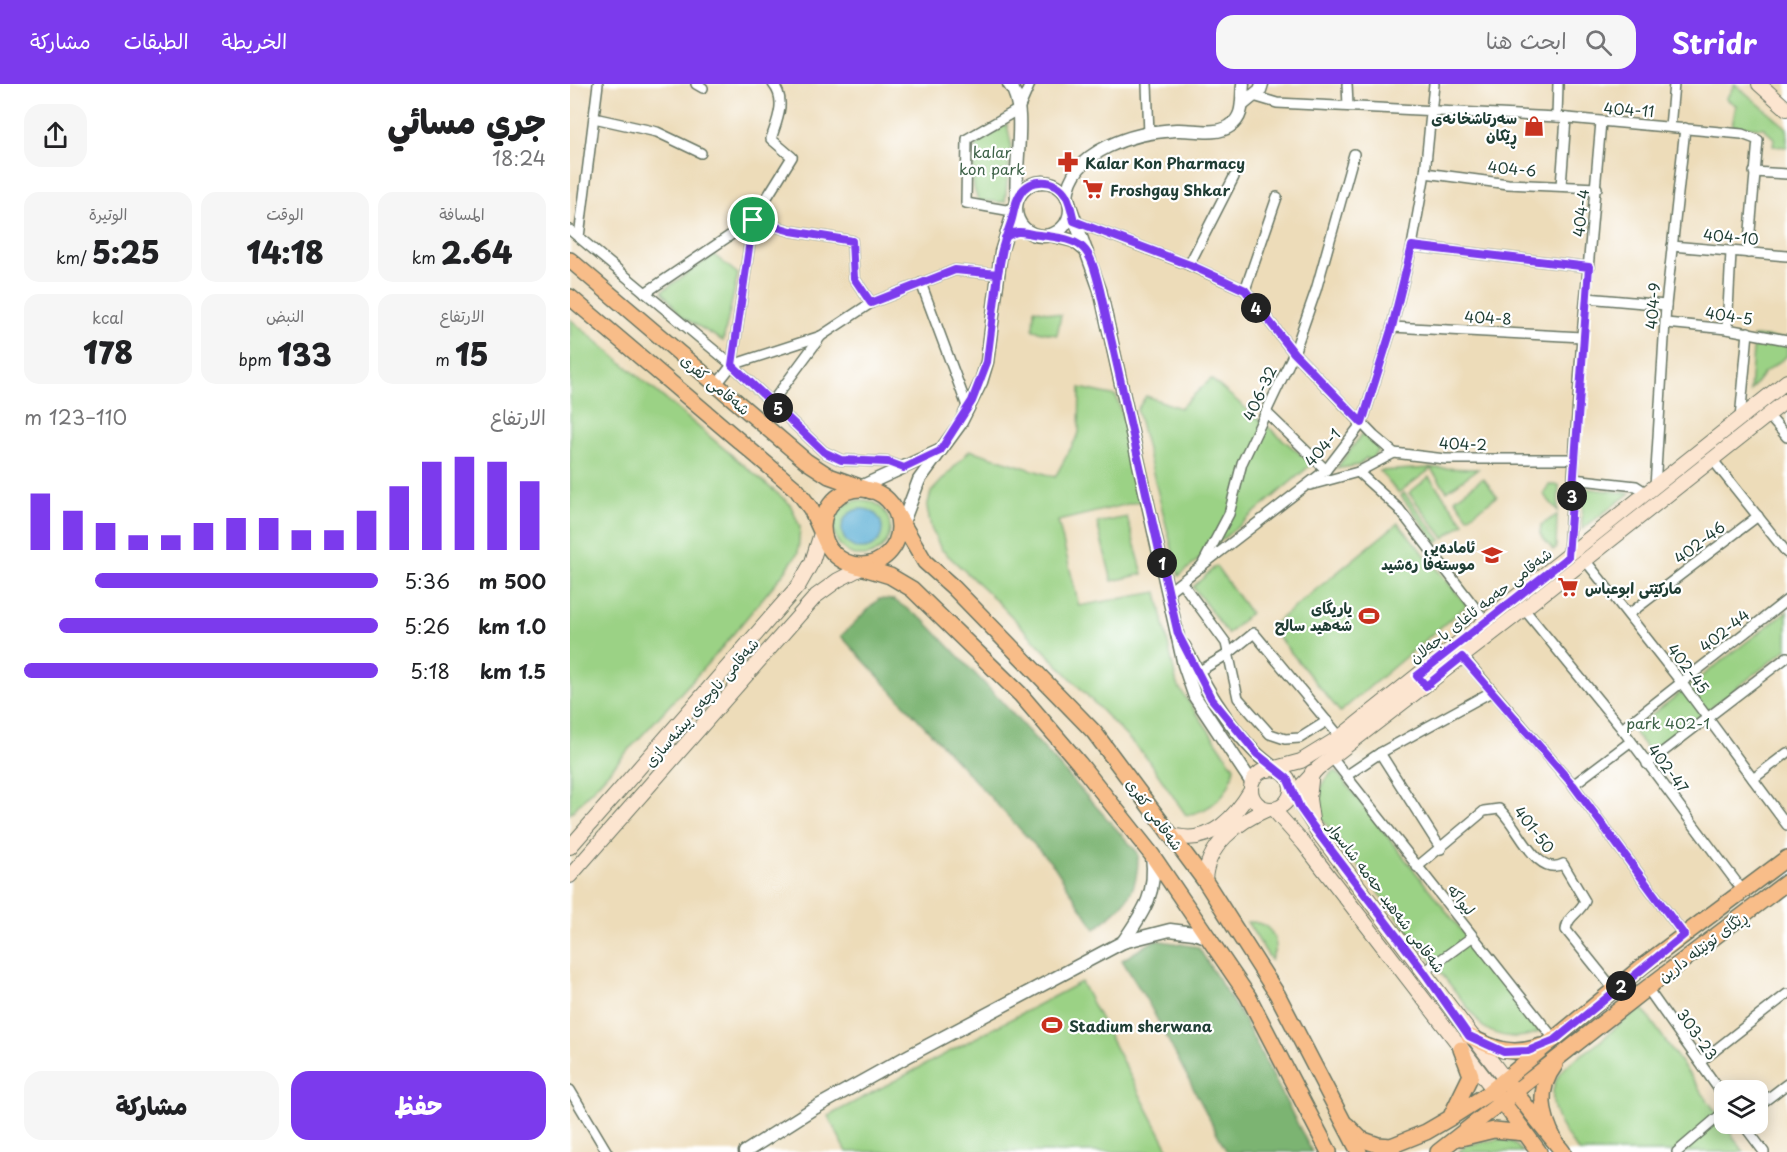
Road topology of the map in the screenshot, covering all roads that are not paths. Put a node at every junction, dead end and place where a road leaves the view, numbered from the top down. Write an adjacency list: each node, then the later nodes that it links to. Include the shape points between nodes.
1 (598, 84): 17 (street)
2 (773, 84): 39 (street, via 781,101 771,139 792,157)
3 (1009, 84): 14 (street)
4 (1030, 84): 14 (street)
5 (1147, 84): 22 (street)
6 (1262, 84): 12 (street)
7 (1347, 84): 13 (street)
8 (1434, 84): 16 (street, 404-1)
9 (1558, 84): 18 (street)
10 (1674, 84): 20 (street)
11 (1759, 84): 15 (main road)
12 (1245, 94): 13 (street, 404-11, via 1278,103); 22 (street, via 1238,118 1225,129)
13 (1348, 106): 16 (street, 404-11)
14 (1019, 109): 26 (street); 38 (street, via 967,139 966,203 1006,210)
15 (1787, 109)
16 (1431, 111): 18 (street, 404-11); 28 (street, 404-1)
17 (594, 118): 23 (street, via 657,132); 44 (street)
18 (1561, 118): 19 (street, 404-11); 25 (street)
19 (1601, 122): 20 (street, 404-11); 35 (street, 404-4)
20 (1670, 127): 21 (street, 404-11)
21 (1685, 128): 27 (street, 404-11, via 1742,134 1758,140); 47 (street, 404-9)
22 (1149, 134): 30 (street, via 1117,141 1099,151)
23 (701, 153)
24 (1354, 154): 70 (street, 406-32)
25 (1563, 163): 33 (street); 34 (street)
26 (1016, 172): 32 (street, via 1019,178); 38 (street)
27 (1754, 172): 29 (street); 49 (street)
28 (1425, 173): 33 (street, 404-6, via 1508,184); 46 (street, 404-1)
29 (1787, 174)
30 (1075, 176): 32 (street); 37 (street)
31 (1234, 177): 53 (street)
32 (1040, 182): 37 (street, via 1062,189); 38 (street, via 1028,186)
33 (1561, 186): 34 (street, 404-6)
34 (1581, 186): 35 (street, 404-6)
35 (1598, 188): 54 (street, 404-4)
36 (1276, 196): 57 (street)
37 (1069, 202): 40 (street); 43 (street, via 1065,224)
38 (1016, 203): 42 (street, via 1019,224); 45 (street)
39 (753, 220): 58 (street); 61 (street, via 852,241 854,278); 71 (street)
40 (1074, 221): 50 (street); 53 (street)
41 (570, 230): 44 (street)
42 (1027, 231): 43 (street); 45 (street, via 1019,230)
43 (1050, 235): 50 (street, via 1074,241)
44 (579, 237): 58 (street)
45 (1005, 238): 55 (street)
46 (1412, 246): 54 (street); 64 (street, 404-1)
47 (1672, 246): 48 (street, 404-10); 62 (street, 404-9)
48 (1731, 252): 49 (street, 404-10); 65 (street)
49 (1748, 253): 51 (street, 404-10)
50 (1089, 254): 102 (street)
51 (1787, 256)
52 (570, 260): 73 (main road, شەقامی کفری)
53 (1190, 265): 57 (street)
54 (1589, 267): 60 (street, 404-4)
55 (998, 274): 56 (street, via 955,270); 76 (street, via 987,362)
56 (921, 283): 61 (street); 76 (street)
57 (1245, 290): 70 (street)
58 (645, 293): 71 (street)
59 (570, 297): 95 (main road, شەقامی کفری, via 797,490)
60 (1587, 298): 62 (street); 68 (street, 404-4)
61 (871, 303): 67 (street)
62 (1666, 305): 63 (street, 404-9)
63 (1666, 323): 65 (street, 404-5); 92 (street, 404-9)
64 (1392, 327): 68 (street, 404-8); 80 (street, 404-1)
65 (1727, 328): 66 (street, 404-5)
66 (1748, 332): 69 (street, 404-5); 79 (street)
67 (821, 336): 71 (street); 75 (street)
68 (1582, 337): 84 (street, 404-4)
69 (1787, 340)
70 (1294, 353): 77 (street, 406-32); 80 (street)
71 (732, 365): 73 (street); 75 (street)
72 (1787, 381): 79 (main road, شەقامی حەمە ئاغای باجەلان)
73 (717, 384): 91 (main road, شەقامی کفری, via 806,461 829,476)
74 (1787, 400): 78 (main road, شەقامی حەمە ئاغای باجەلان)
75 (772, 402): 86 (street, via 824,452 856,462 888,462)
76 (968, 409): 82 (street)
77 (1266, 412): 87 (street); 100 (street, 406-32, via 1242,463 1229,514)
78 (1768, 415): 81 (street); 85 (main road, شەقامی حەمە ئاغای باجەلان)
79 (1739, 421): 92 (main road, شەقامی حەمە ئاغای باجەلان)
80 (1362, 423): 83 (street); 87 (street, 404-1)
81 (1787, 437)
82 (940, 451): 86 (street); 94 (street, via 914,489)
83 (1394, 453): 84 (street, 404-2, via 1445,459); 88 (street)
84 (1574, 459): 89 (street, 404-4)
85 (1712, 459): 93 (street); 98 (main road, شەقامی حەمە ئاغای باجەلان)
86 (904, 468): 91 (street)
87 (1326, 470): 90 (street, 404-1)
88 (1358, 472): 90 (street); 106 (street, via 1399,509)
89 (1573, 479): 92 (street); 97 (street, 404-4)
90 (1305, 486): 100 (street, 404-1)
91 (863, 489): 94 (main road, via 888,500); 95 (main road, via 845,493 830,506)
92 (1651, 490): 97 (main road, شەقامی حەمە ئاغای باجەلان)
93 (1758, 516): 96 (street); 105 (street, 402-46)
94 (900, 524): 99 (main road, via 889,554); 136 (main road, شەقامی کفری, via 929,567 1094,732)
95 (823, 532): 99 (main road, via 840,558); 137 (main road, شەقامی ناوچەی پیشەسازی, via 799,585)
96 (1787, 553)
97 (1568, 557): 106 (main road, شەقامی حەمە ئاغای باجەلان)
98 (1585, 560): 104 (main road, شەقامی حەمە ئاغای باجەلان); 105 (street, 402-45)
99 (862, 566): 139 (main road, شەقامی کفری, via 906,585 954,627 1020,694); 142 (main road, شەقامی ناوچەی پیشەسازی, via 816,596)
100 (1199, 570): 101 (street, 404-1)
101 (1182, 583): 102 (street, 404-1); 108 (street, via 1223,638)
102 (1169, 591): 107 (street)
103 (1787, 600): 113 (street, 402-44)
104 (1524, 609): 109 (main road, شەقامی حەمە ئاغای باجەلان); 119 (street, 402-47)
105 (1629, 614): 113 (street, 402-45)
106 (1486, 622): 112 (main road, شەقامی حەمە ئاغای باجەلان)
107 (1178, 634): 111 (street); 116 (street)
108 (1228, 654): 111 (street); 118 (street, via 1254,633); 118 (street, via 1238,698 1270,734 1300,738)
109 (1462, 657): 112 (main road, شەقامی حەمە ئاغای باجەلان); 115 (street)
110 (1787, 657): 117 (street)
111 (1198, 672): 114 (street)
112 (1421, 681): 120 (main road, شەقامی حەمە ئاغای باجەلان); 124 (main road, شەقامی حەمە ئاغای باجەلان)
113 (1681, 682): 117 (street, 402-45); 119 (street, 402-44)
114 (1208, 691): 116 (street, via 1198,690); 126 (street)
115 (1491, 692): 122 (street); 130 (street)
116 (1195, 697): 131 (street)
117 (1708, 718): 125 (street); 129 (street, 402-45)
118 (1327, 722): 120 (street)
119 (1622, 729): 121 (street, 402-47)
120 (1340, 737): 126 (main road, شەقامی حەمە ئاغای باجەلان, via 1301,761)
121 (1630, 742): 125 (street, 402-47); 130 (street)
122 (1380, 753): 128 (street); 138 (street)
123 (1787, 753): 129 (street)
124 (1332, 758): 127 (main road, شەقامی حەمە ئاغای باجەلان); 128 (street, لیواکە)
125 (1647, 764): 145 (street, 402-47)
126 (1273, 769): 131 (main road, via 1258,774); 132 (main road, via 1287,778)
127 (1312, 772): 132 (main road, شەقامی حەمە ئاغای باجەلان); 134 (main road)
128 (1346, 776): 141 (street, لیواکە)
129 (1753, 779): 135 (street, 402-45)
130 (1573, 785): 146 (street)
131 (1252, 786): 133 (main road, via 1256,802); 136 (main road, via 1231,816 1209,834 1189,839)
132 (1291, 794): 133 (main road); 134 (main road, شەقامی شەهید حەمە شاسوار)
133 (1270, 809): 143 (main road, via 1241,824 1217,845 1207,865); 155 (main road, شەقامی شەهید حەمە شاسوار, via 1304,844)
134 (1312, 825): 150 (main road, شەقامی شەهید حەمە شاسوار)
135 (1787, 825)
136 (1168, 834): 143 (main road, شەقامی کفری)
137 (570, 847)
138 (1441, 849): 141 (street, 401-50); 152 (street, 401-50, via 1484,811 1498,809 1505,814 1541,864 1563,864 1583,894 1583,906 1569,920 1566,930)
139 (1152, 855): 148 (main road, شەقامی کفری); 149 (street, via 1155,874 1149,901)
140 (1787, 858): 145 (main road)
141 (1417, 867): 147 (street, لیواکە)
142 (570, 876)
143 (1205, 881): 166 (main road, شەقامی کفری, via 1277,994)
144 (1787, 883): 151 (main road, ڕێگای تونێلە دارین)
145 (1743, 891): 146 (main road)
146 (1684, 935): 152 (main road)
147 (1472, 937): 150 (street); 154 (street, لیواکە)
148 (1210, 938): 149 (street, via 1170,930); 173 (main road, شەقامی کفری, via 1267,1028)
149 (1122, 942): 172 (street, via 898,1061)
150 (1424, 972): 155 (main road, شەقامی شەهید حەمە شاسوار)
151 (1647, 988): 156 (main road, ڕێگای تونێلە دارین); 157 (street, 303-23)
152 (1615, 991): 154 (main road)
153 (1787, 994): 157 (street)
154 (1555, 1040): 155 (main road, via 1528,1051 1504,1052); 161 (main road)
155 (1465, 1042): 161 (main road, شەقامی شەهید حەمە شاسوار); 164 (main road, via 1472,1075)
156 (1562, 1056): 162 (main road, ڕێگای تونێلە دارین); 170 (main road, via 1549,1074 1542,1096 1544,1116)
157 (1700, 1062): 158 (street, 303-23)
158 (1714, 1082)
159 (1787, 1084): 163 (street)
160 (570, 1090): 171 (street)
161 (1500, 1090): 162 (main road, ڕێگای تونێلە دارین); 164 (main road); 167 (main road); 169 (main road)
162 (1515, 1092): 170 (main road)
163 (1768, 1098)
164 (1450, 1118): 166 (main road, via 1391,1146 1361,1139)
165 (1714, 1120): 177 (street)
166 (1347, 1125): 174 (main road, شەقامی کفری)
167 (1525, 1133): 169 (main road, via 1494,1130); 176 (main road)
168 (1750, 1134): 178 (street)
169 (1453, 1141): 175 (main road)
170 (1559, 1147)
171 (607, 1152)
172 (745, 1152)
173 (1329, 1152)
174 (1359, 1152)
175 (1438, 1152)
176 (1539, 1152)
177 (1677, 1152)
178 (1764, 1152)

